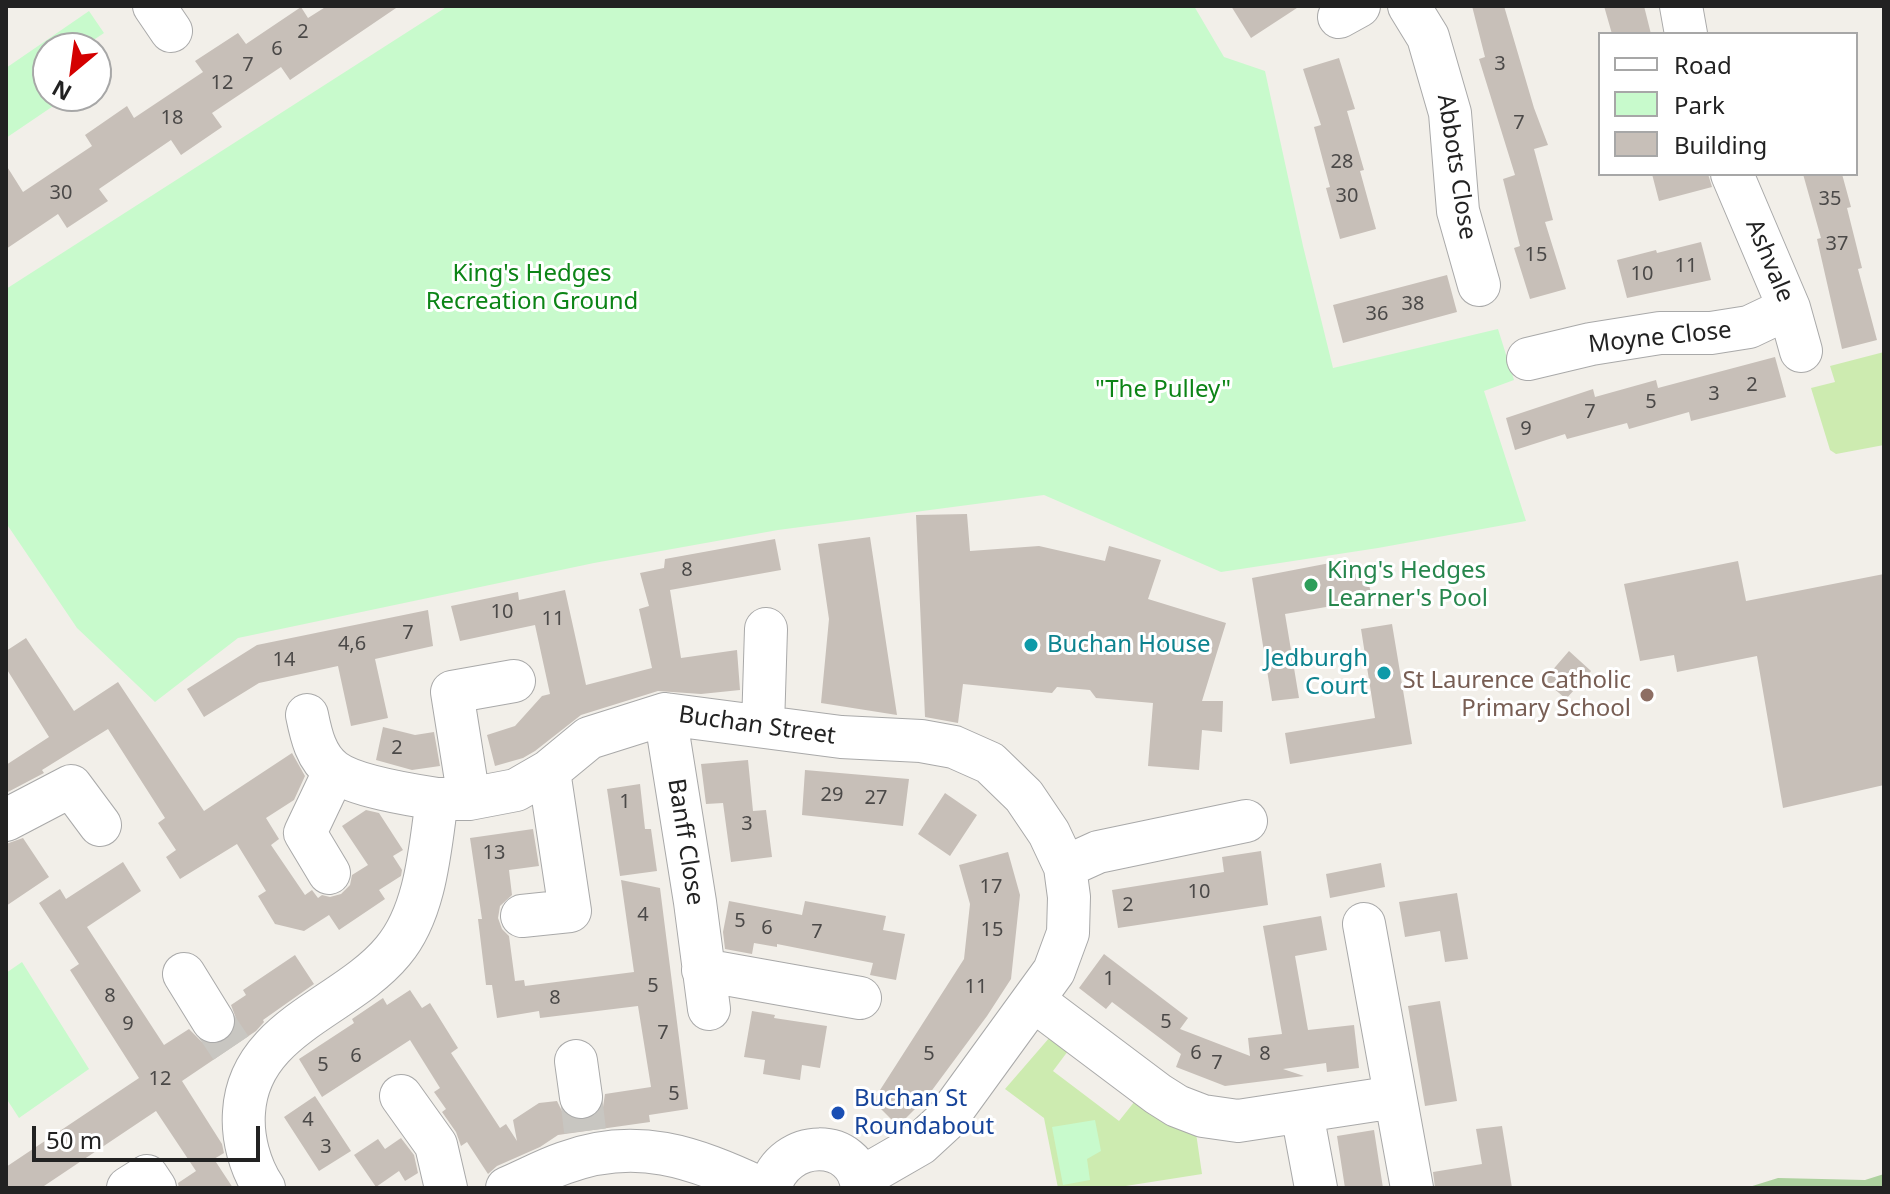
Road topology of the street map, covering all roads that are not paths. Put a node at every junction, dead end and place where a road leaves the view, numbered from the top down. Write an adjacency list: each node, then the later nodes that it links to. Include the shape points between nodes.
1 (1409, 6): 5 (street, Abbots Close, via 1428,37 1447,103 1458,211)
2 (1681, 6): 3 (street)
3 (1686, 32)
4 (1733, 176): 6 (street, Ashvale)
5 (1479, 285)
6 (1789, 308): 7 (street, Ashvale); 8 (street, Moyne Close, via 1749,327 1660,333)
7 (1801, 351)
8 (1528, 359)
9 (766, 629): 13 (street)
10 (514, 681): 16 (street, via 452,692)
11 (665, 714): 13 (street, Buchan Street); 14 (street, Buchan Street, via 589,738); 25 (street, Banff Close, via 706,990)
12 (307, 715): 15 (street, via 319,754)
13 (763, 726): 20 (street, Buchan Street, via 921,741 954,747 990,763 1024,796)
14 (549, 771): 16 (street, Buchan Street, via 516,790); 22 (street, via 570,911)
15 (334, 772): 16 (street, via 383,789); 21 (street, via 305,833)
16 (453, 799): 27 (street, via 415,909 393,951 356,986 287,1031)
17 (6, 820): 19 (street, via 71,786)
18 (1246, 821): 20 (street, via 1098,852)
19 (100, 825)
20 (1065, 867): 26 (street, Buchan Street, via 1068,933 1054,971)
21 (329, 873)
22 (522, 916)
23 (1364, 924): 29 (street)
24 (184, 974): 27 (street)
25 (860, 998)
26 (1033, 1000): 30 (street, via 1177,1106 1238,1121); 32 (street, Buchan Street, via 945,1121)
27 (233, 1045): 35 (street, via 245,1098 243,1127 254,1174)
28 (401, 1096): 36 (street, via 436,1145)
29 (1395, 1097): 30 (street); 41 (street)
30 (1302, 1113): 40 (street)
31 (577, 1133): 37 (street); 38 (street, via 633,1149 664,1151)
32 (862, 1183): 39 (street, via 838,1153 816,1148 786,1160)
33 (128, 1188): 34 (street, via 147,1176)
34 (155, 1188)
35 (264, 1188)
36 (446, 1188)
37 (507, 1188)
38 (760, 1188)
39 (770, 1188)
40 (1316, 1188)
41 (1412, 1188)

